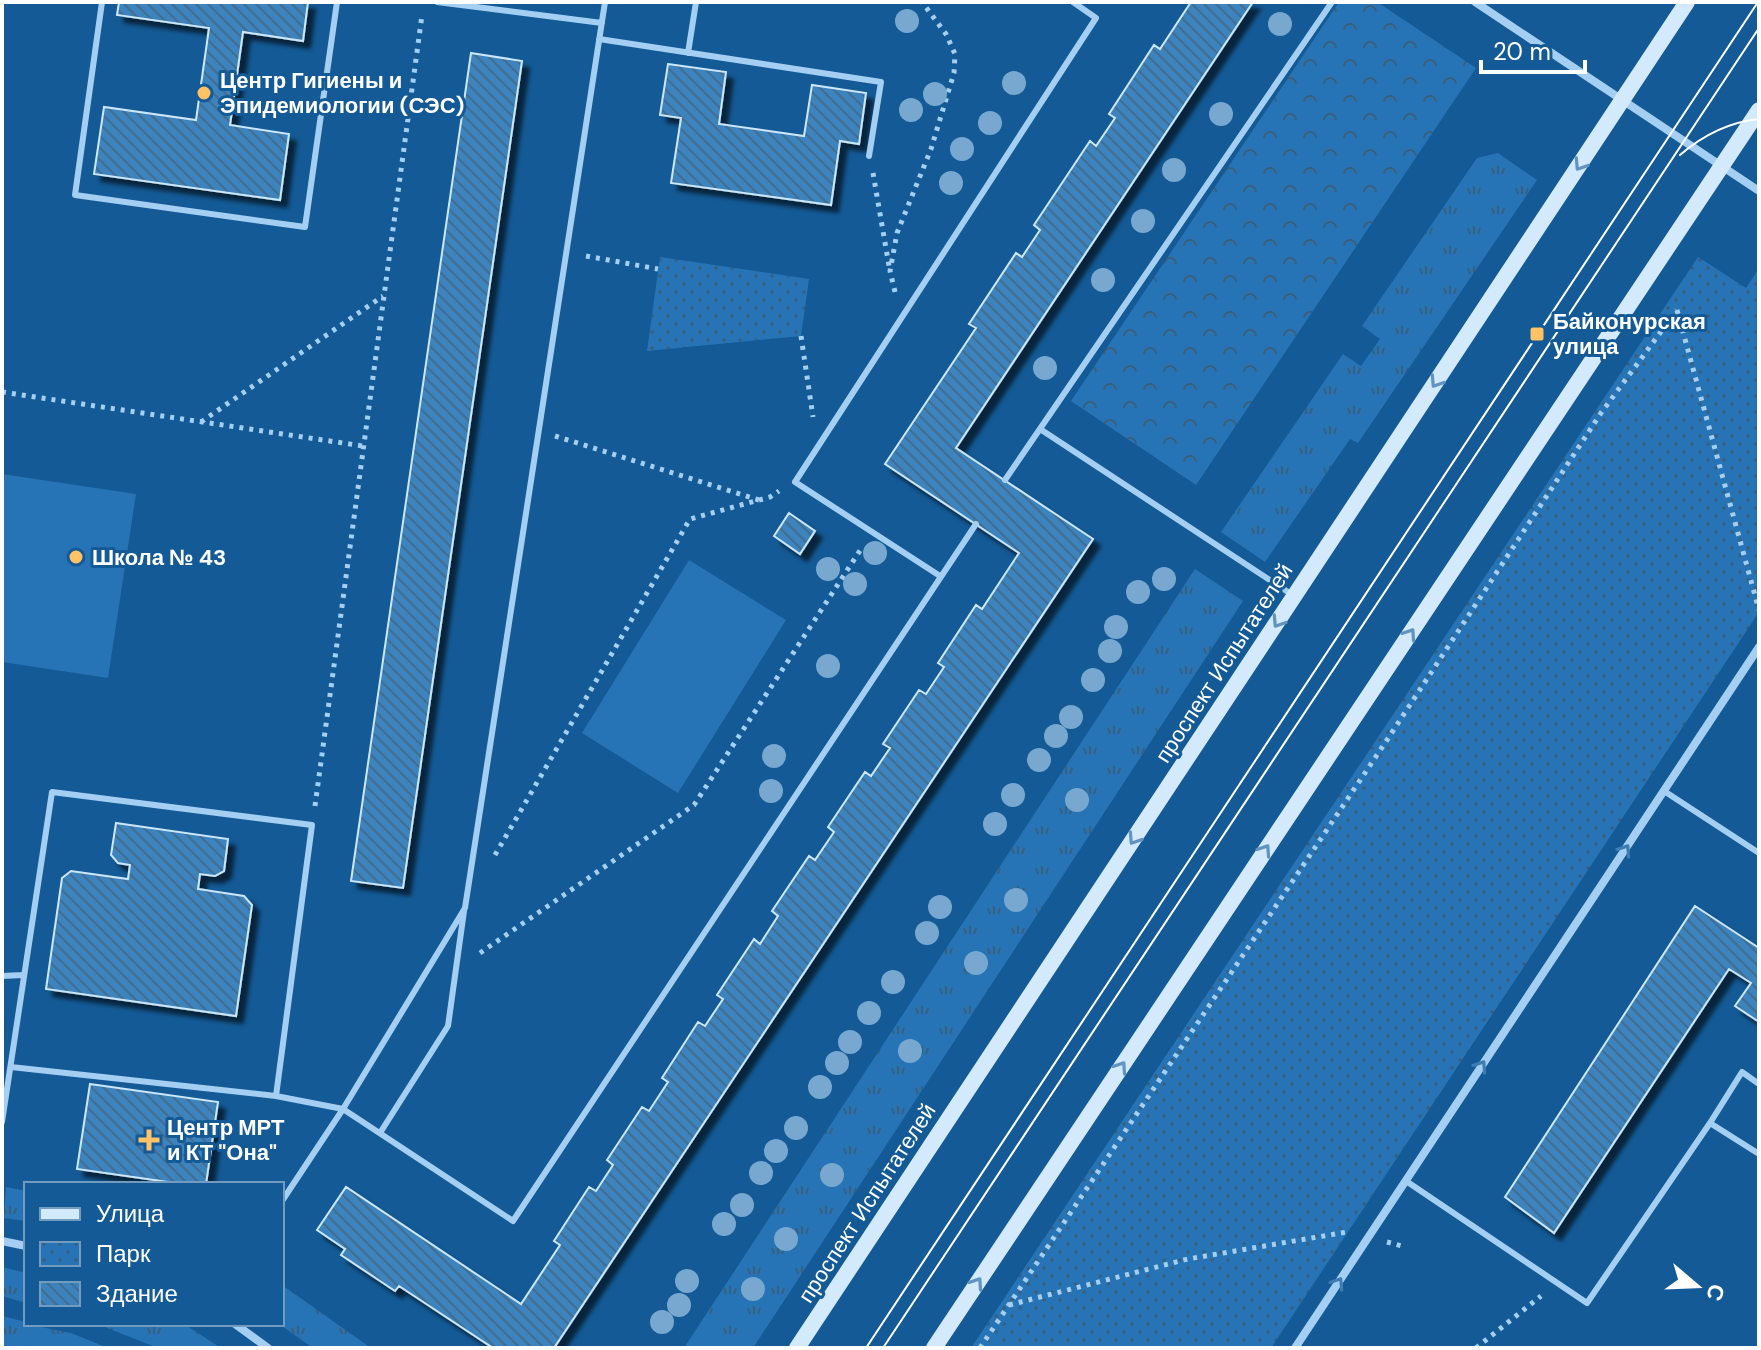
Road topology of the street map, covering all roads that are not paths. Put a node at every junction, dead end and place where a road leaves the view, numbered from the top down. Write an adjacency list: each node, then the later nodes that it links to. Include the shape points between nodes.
1 (102, 2): 2 (lane, via 75,195 305,227)
2 (337, 2)
3 (437, 2): 10 (lane)
4 (605, 2): 10 (lane)
5 (696, 2): 12 (lane)
6 (1073, 2): 21 (lane, via 1096,18 795,482)
7 (1332, 2): 18 (lane)
8 (1475, 2): 13 (street)
9 (1687, 2): 13 (main road, проспект Испытателей)
10 (602, 23): 11 (lane)
11 (599, 39): 12 (lane); 26 (lane)
12 (688, 53): 15 (lane, via 881,82)
13 (1623, 100): 16 (street); 22 (main road, проспект Испытателей, one-way to 22)
14 (1759, 110): 16 (main road)
15 (869, 156)
16 (1721, 166): 17 (street); 44 (main road, one-way to 16)
17 (1759, 191)
18 (1040, 429): 19 (lane); 22 (lane)
19 (1005, 480)
20 (976, 524): 21 (lane)
21 (940, 576): 35 (lane, via 513,1221)
22 (1294, 596): 43 (main road, проспект Испытателей, one-way to 43)
23 (1759, 647): 24 (street)
24 (1664, 791): 25 (lane); 37 (street, one-way to 24)
25 (1759, 853)
26 (465, 908): 32 (lane); 35 (lane, via 448,1026)
27 (23, 975): 28 (lane); 29 (lane); 31 (lane, via 52,792 312,825)
28 (2, 976)
29 (11, 1067): 31 (lane); 33 (lane)
30 (1759, 1084): 34 (lane, via 1742,1072)
31 (276, 1096): 32 (lane)
32 (343, 1109): 35 (lane); 38 (lane)
33 (2, 1122)
34 (1710, 1123): 36 (lane); 37 (lane, via 1587,1303)
35 (380, 1133)
36 (1759, 1154)
37 (1406, 1181): 45 (street, one-way to 37)
38 (284, 1198)
39 (2, 1241): 40 (street)
40 (24, 1246)
41 (238, 1326): 42 (street)
42 (268, 1348)
43 (797, 1348)
44 (934, 1348)
45 (1295, 1348)

